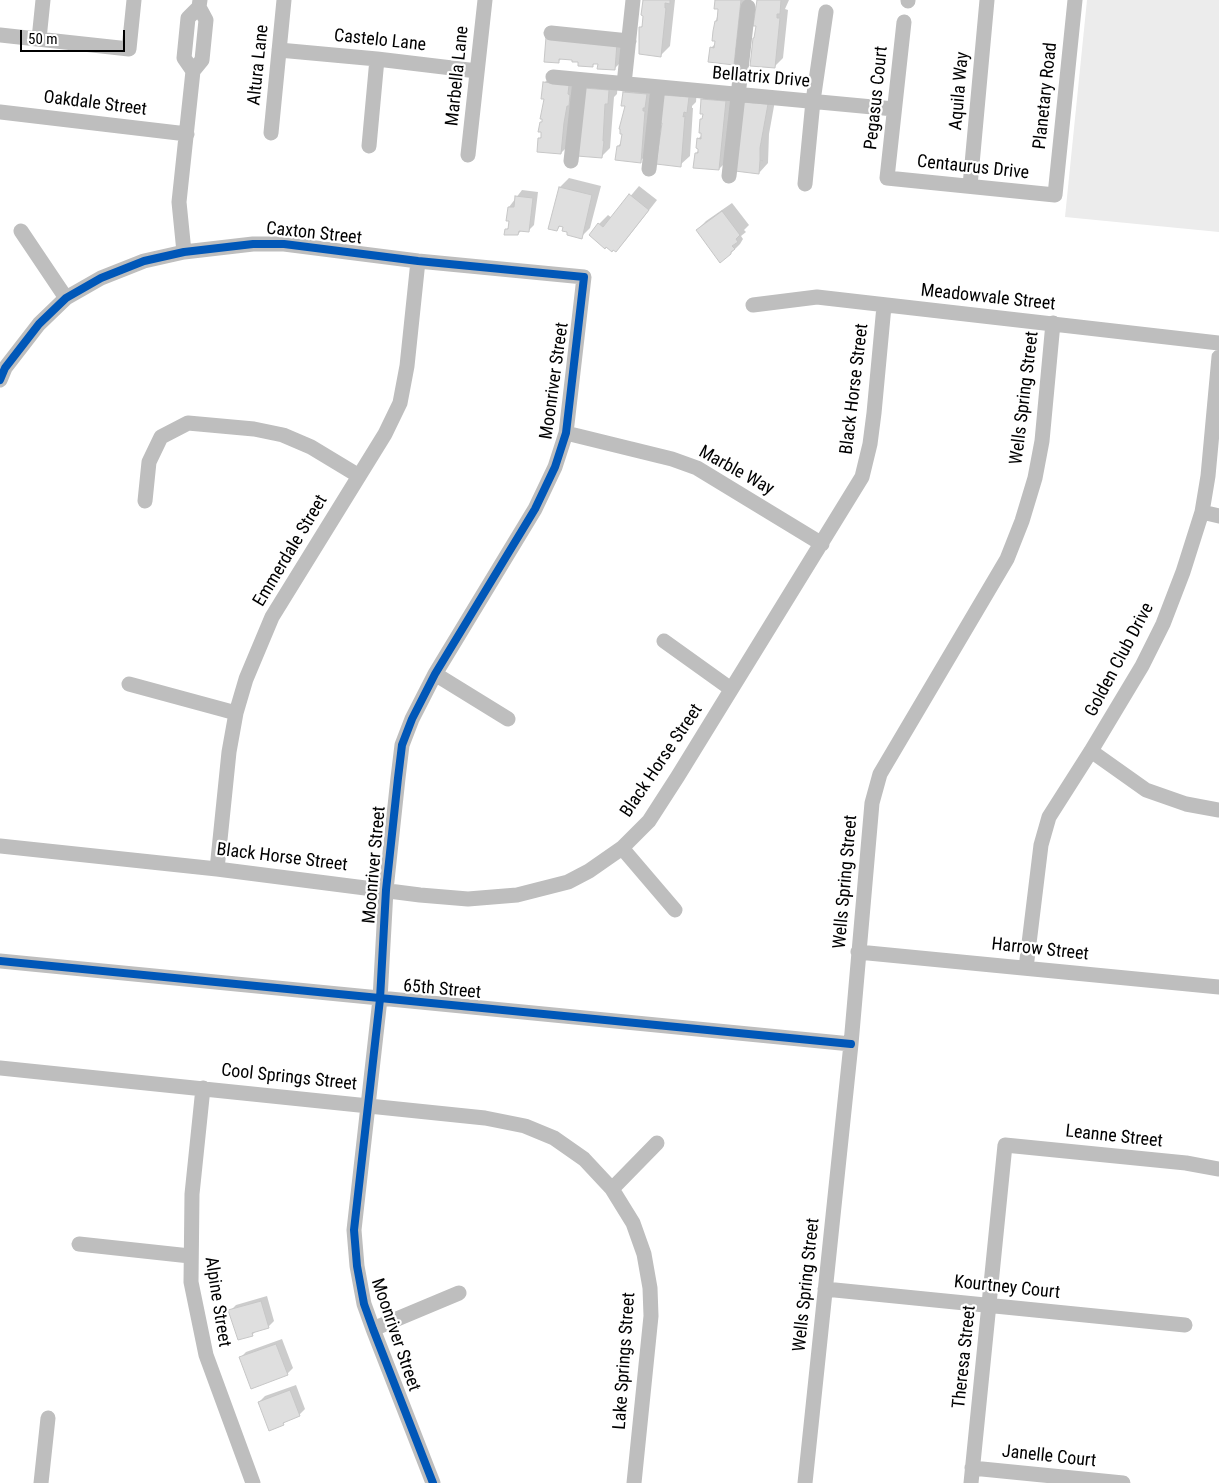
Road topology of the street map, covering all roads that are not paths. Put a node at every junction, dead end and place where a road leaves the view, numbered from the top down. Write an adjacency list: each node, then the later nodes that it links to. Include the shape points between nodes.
1 (43, 0): 16 (street)
2 (134, 0): 16 (street, via 129,49)
3 (284, 0): 18 (street, Altura Lane)
4 (485, 0): 21 (street, Marbella Lane)
5 (633, 0): 17 (street)
6 (987, 0): 39 (street, Aquila Way)
7 (1075, 0): 40 (street, Planetary Road)
8 (199, 4): 14 (street, via 188,18); 15 (street, via 206,20)
9 (748, 7): 26 (street)
10 (826, 12): 27 (street)
11 (904, 22): 28 (street, Pegasus Court)
12 (551, 33): 17 (street)
13 (0, 35): 16 (street)
14 (186, 36): 15 (street); 20 (street, via 184,58)
15 (204, 37): 20 (street, via 202,60)
16 (38, 39)
17 (629, 41): 24 (street)
18 (279, 50): 19 (street, Castelo Lane); 30 (street, Altura Lane)
19 (377, 59): 21 (street, Castelo Lane); 32 (street)
20 (193, 71): 31 (street)
21 (477, 71): 33 (street, Marbella Lane)
22 (553, 77): 23 (street, Bellatrix Drive)
23 (580, 80): 24 (street, Bellatrix Drive); 34 (street)
24 (624, 84): 25 (street, Bellatrix Drive)
25 (658, 87): 26 (street, Bellatrix Drive); 35 (street)
26 (738, 95): 27 (street, Bellatrix Drive); 36 (street)
27 (813, 101): 28 (street, Bellatrix Drive); 38 (street)
28 (894, 109): 37 (street, Pegasus Court)
29 (0, 112): 31 (street, Oakdale Street)
30 (271, 133)
31 (187, 134): 42 (street, via 179,202)
32 (369, 146)
33 (468, 155)
34 (571, 161)
35 (649, 169)
36 (729, 176)
37 (888, 178): 39 (street, Centaurus Drive)
38 (805, 184)
39 (970, 186): 40 (street, Centaurus Drive)
40 (1055, 195)
41 (20, 231): 45 (street)
42 (184, 252): 43 (street, Caxton Street, via 284,244); 45 (street, Caxton Street, via 144,261 101,278)
43 (418, 261): 44 (street, Caxton Street); 53 (street, Emmerdale Street, via 400,403)
44 (584, 277): 52 (street, Moonriver Street)
45 (66, 298): 51 (street, Caxton Street, via 39,324)
46 (753, 305): 47 (street, Meadowvale Street, via 817,297)
47 (884, 306): 48 (street, Meadowvale Street); 57 (street, Black Horse Street, via 874,413 862,477)
48 (1053, 323): 49 (street, Meadowvale Street); 71 (street, Wells Spring Street, via 1042,441 1022,521 1007,559 880,774 872,803)
49 (1219, 344)
50 (1219, 357): 55 (street, Golden Club Drive)
51 (0, 380)
52 (566, 433): 57 (street, Marble Way, via 697,468); 59 (street, Moonriver Street, via 555,467 535,509)
53 (359, 476): 54 (street, via 283,434 188,423 161,437 149,462); 62 (street, Emmerdale Street, via 272,617 246,679)
54 (145, 501)
55 (1202, 512): 56 (street); 64 (street, Golden Club Drive, via 1163,624)
56 (1219, 516)
57 (822, 544): 61 (street, Black Horse Street)
58 (664, 641): 61 (street)
59 (435, 674): 63 (street); 69 (street, Moonriver Street, via 402,745)
60 (129, 684): 62 (street)
61 (731, 689): 67 (street, Black Horse Street, via 649,821)
62 (236, 713): 68 (street, Emmerdale Street)
63 (508, 719)
64 (1091, 751): 65 (street, via 1146,790 1186,804); 73 (street, Golden Club Drive, via 1049,817 1040,845)
65 (1219, 810)
66 (0, 846): 68 (street, Black Horse Street)
67 (622, 848): 69 (street, Black Horse Street, via 568,882 517,894 468,899); 70 (street)
68 (217, 869): 69 (street, Black Horse Street)
69 (386, 890): 75 (street, Moonriver Street)
70 (675, 910)
71 (858, 952): 73 (street, Harrow Street); 76 (street, Wells Spring Street)
72 (0, 962): 75 (street, 65th Street)
73 (1026, 968): 74 (street, Harrow Street)
74 (1219, 987)
75 (380, 1000): 76 (street, 65th Street); 79 (street, Moonriver Street)
76 (851, 1044): 86 (street, Wells Spring Street)
77 (0, 1068): 78 (street, Cool Springs Street)
78 (203, 1088): 79 (street, Cool Springs Street); 85 (street, Alpine Street, via 192,1194)
79 (369, 1105): 83 (street, Cool Springs Street, via 485,1118 524,1126 554,1138 584,1159); 90 (street, Moonriver Street, via 354,1230 357,1266)
80 (657, 1143): 83 (street)
81 (1006, 1146): 82 (street, Leanne Street); 88 (street, Theresa Street)
82 (1219, 1169)
83 (612, 1189): 96 (street, Lake Springs Street, via 633,1223 644,1254 650,1288 651,1316)
84 (79, 1244): 85 (street)
85 (190, 1256): 94 (street, Alpine Street, via 191,1282 206,1355)
86 (825, 1289): 88 (street, Kourtney Court); 97 (street, Wells Spring Street)
87 (459, 1293): 90 (street)
88 (989, 1305): 89 (street, Kourtney Court); 92 (street, Theresa Street)
89 (1185, 1325)
90 (372, 1329): 95 (street, Moonriver Street)
91 (48, 1418): 93 (street)
92 (972, 1476): 98 (street, Janelle Court)
93 (42, 1483)
94 (253, 1483)
95 (433, 1483)
96 (634, 1483)
97 (804, 1483)
98 (1123, 1483)

